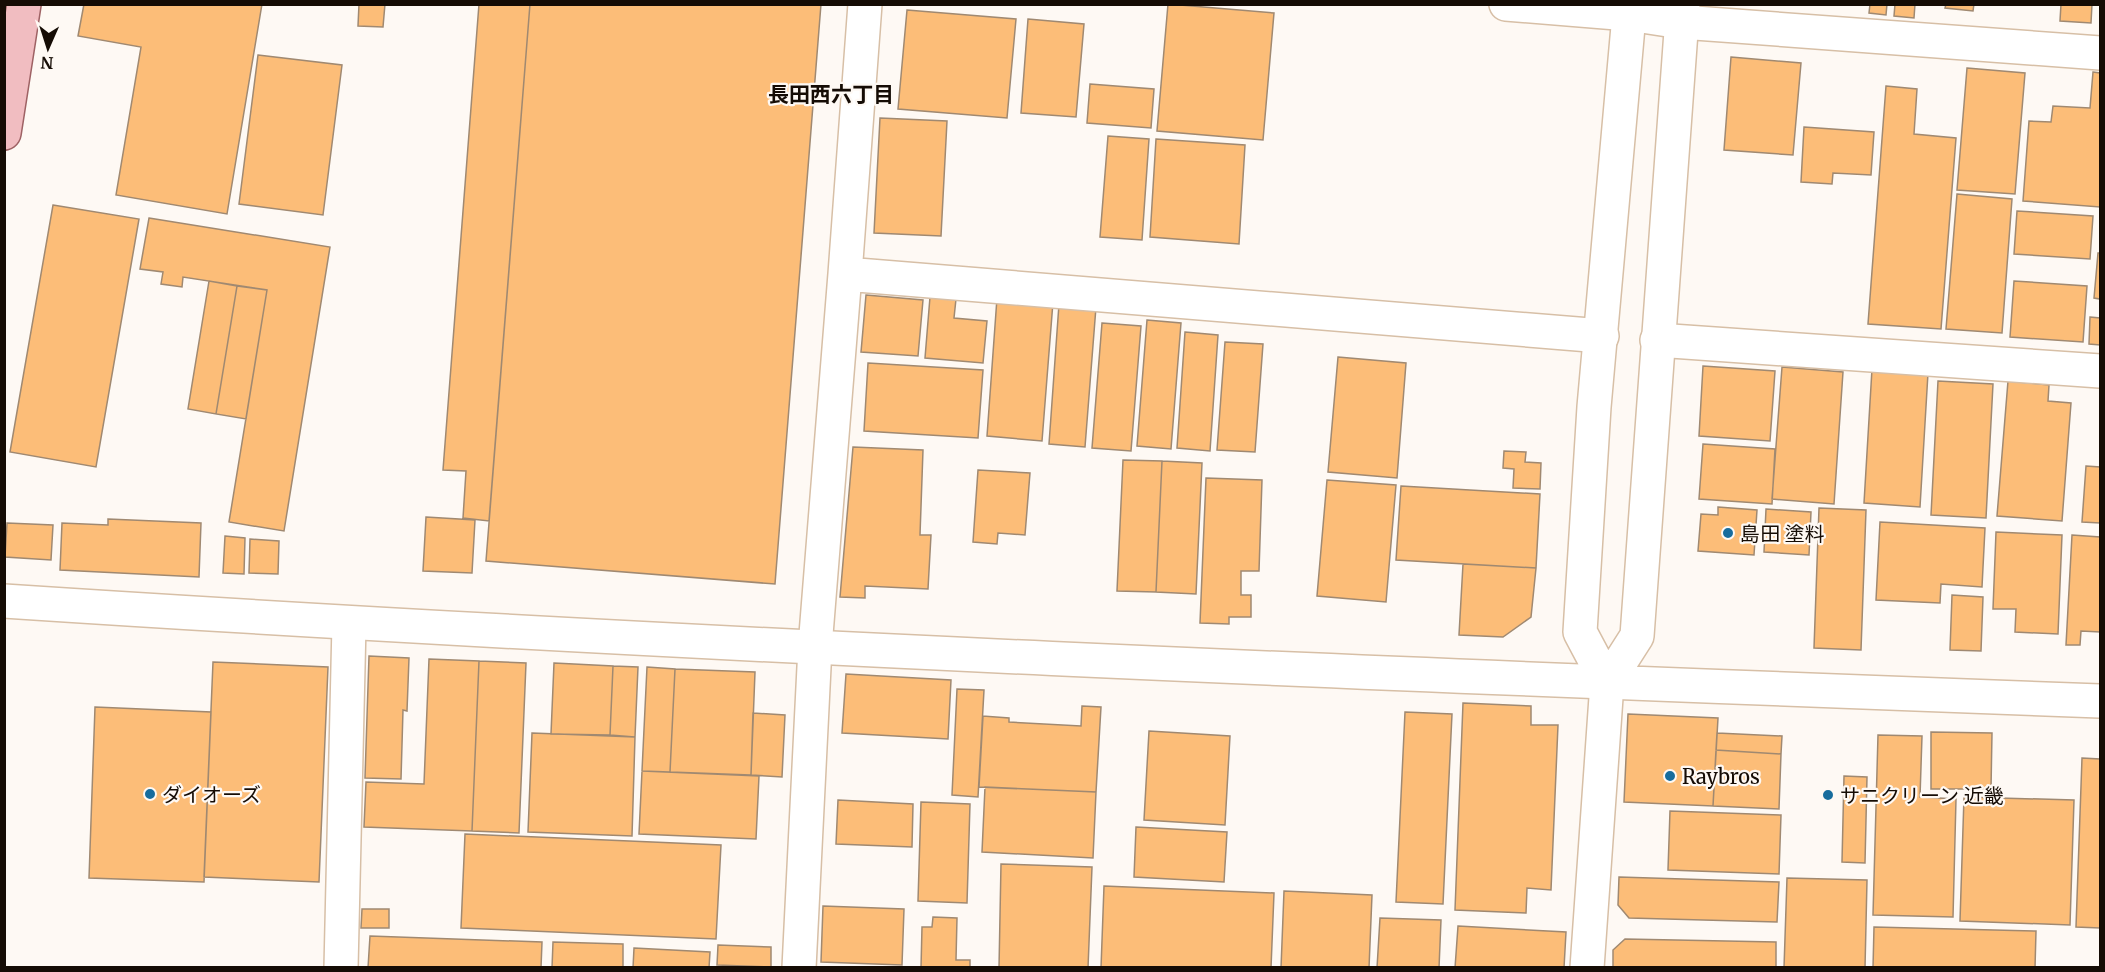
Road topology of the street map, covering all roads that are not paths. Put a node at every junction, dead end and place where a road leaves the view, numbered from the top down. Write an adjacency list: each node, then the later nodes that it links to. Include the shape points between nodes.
1 (24, 4): 7 (main road)
2 (865, 4): 8 (street)
3 (1506, 4): 4 (street)
4 (1630, 9): 5 (street); 9 (street)
5 (1682, 13): 6 (street); 10 (street)
6 (2100, 53)
7 (4, 133)
8 (845, 274): 9 (street); 14 (street)
9 (1602, 336): 15 (street, via 1580,632)
10 (1657, 340): 11 (street); 15 (street, via 1637,636)
11 (2100, 372)
12 (4, 601): 13 (street)
13 (349, 624): 14 (street); 17 (street)
14 (815, 647): 15 (street); 18 (street)
15 (1607, 683): 16 (street); 19 (street)
16 (2100, 701)
17 (341, 968)
18 (799, 968)
19 (1587, 968)

